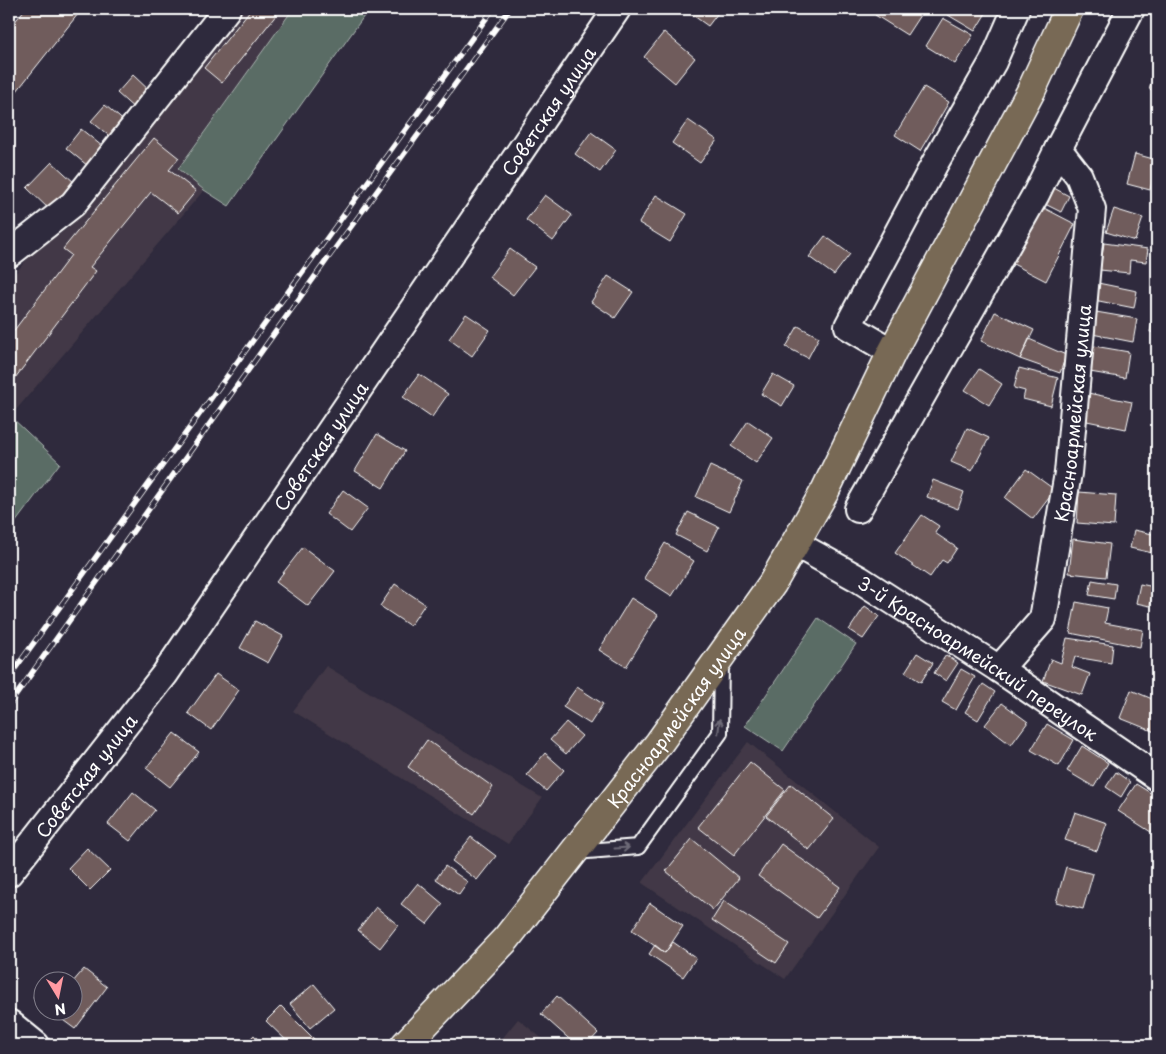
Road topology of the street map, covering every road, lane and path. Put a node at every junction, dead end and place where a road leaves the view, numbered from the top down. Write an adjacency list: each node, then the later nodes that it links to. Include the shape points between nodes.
1 (227, 9): 7 (street, via 73,204)
2 (617, 9): 15 (street, Советская улица, via 165,674)
3 (1016, 9): 8 (street, via 993,62 848,326)
4 (1069, 9): 8 (main road, Красноармейская улица, via 1031,91)
5 (1130, 9): 6 (street)
6 (1058, 149): 9 (street, via 1036,194); 12 (street, Красноармейская улица, via 1078,176 1092,209 1068,473 1043,619)
7 (9, 254)
8 (892, 352): 10 (main road, Красноармейская улица)
9 (858, 508)
10 (796, 544): 11 (main road, Красноармейская улица); 12 (street, 3-й Красноармейский переулок, via 859,578)
11 (722, 656): 14 (main road, Красноармейская улица); 14 (lane, one-way to 11, via 638,847 720,733)
12 (999, 669): 13 (street, 3-й Красноармейский переулок)
13 (1157, 777)
14 (574, 852): 18 (main road, Красноармейская улица, via 506,939)
15 (9, 873)
16 (9, 1022): 17 (street)
17 (36, 1045)
18 (405, 1045)

